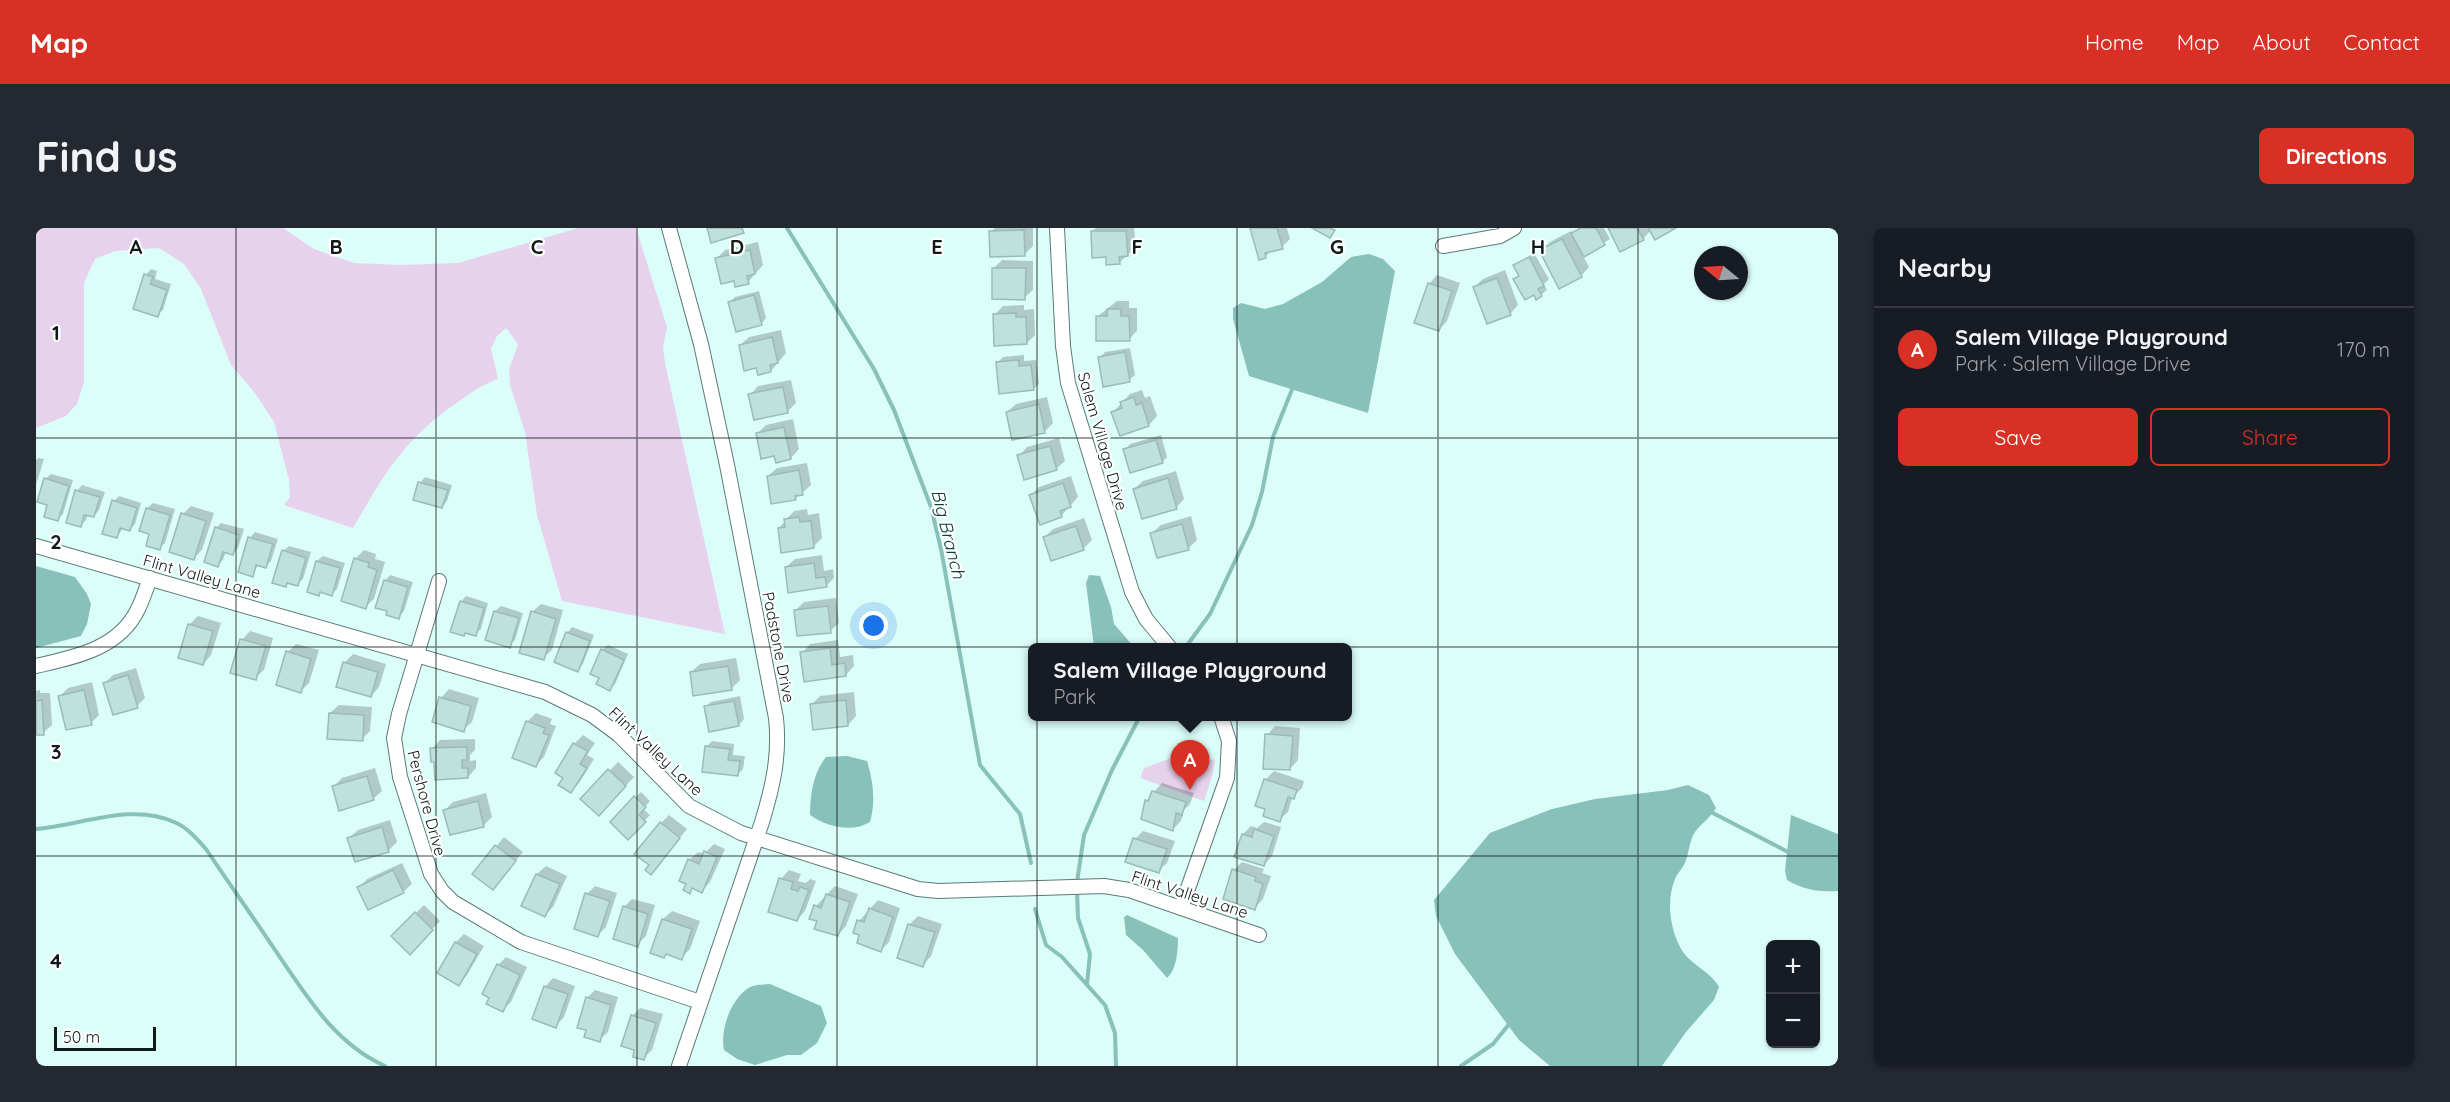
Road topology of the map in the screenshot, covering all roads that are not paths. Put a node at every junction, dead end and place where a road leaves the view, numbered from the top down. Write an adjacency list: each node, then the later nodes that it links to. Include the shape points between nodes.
1 (669, 228): 12 (street, Padstone Drive, via 701,344 776,718 777,768)
2 (1057, 228): 8 (street, Salem Village Drive, via 1063,346 1072,398 1132,592 1146,619)
3 (1514, 228): 4 (street, via 1500,236)
4 (1443, 246)
5 (36, 546): 6 (street, Flint Valley Lane)
6 (150, 579): 9 (street, Flint Valley Lane); 10 (street, via 138,611 113,639 82,655)
7 (439, 581): 9 (street, Pershore Drive)
8 (1166, 643)
9 (417, 655): 12 (street, Flint Valley Lane, via 567,701 619,735 689,806); 15 (street, Pershore Drive, via 399,714 395,755 423,855 442,891 466,912 521,942)
10 (36, 666)
11 (1222, 721): 13 (street, via 1230,741 1227,778)
12 (757, 838): 13 (street, Flint Valley Lane, via 918,889 1104,886 1129,890); 15 (street, Padstone Drive)
13 (1181, 908): 14 (street, Flint Valley Lane)
14 (1258, 935)
15 (700, 1002): 16 (street, Padstone Drive)
16 (679, 1066)

